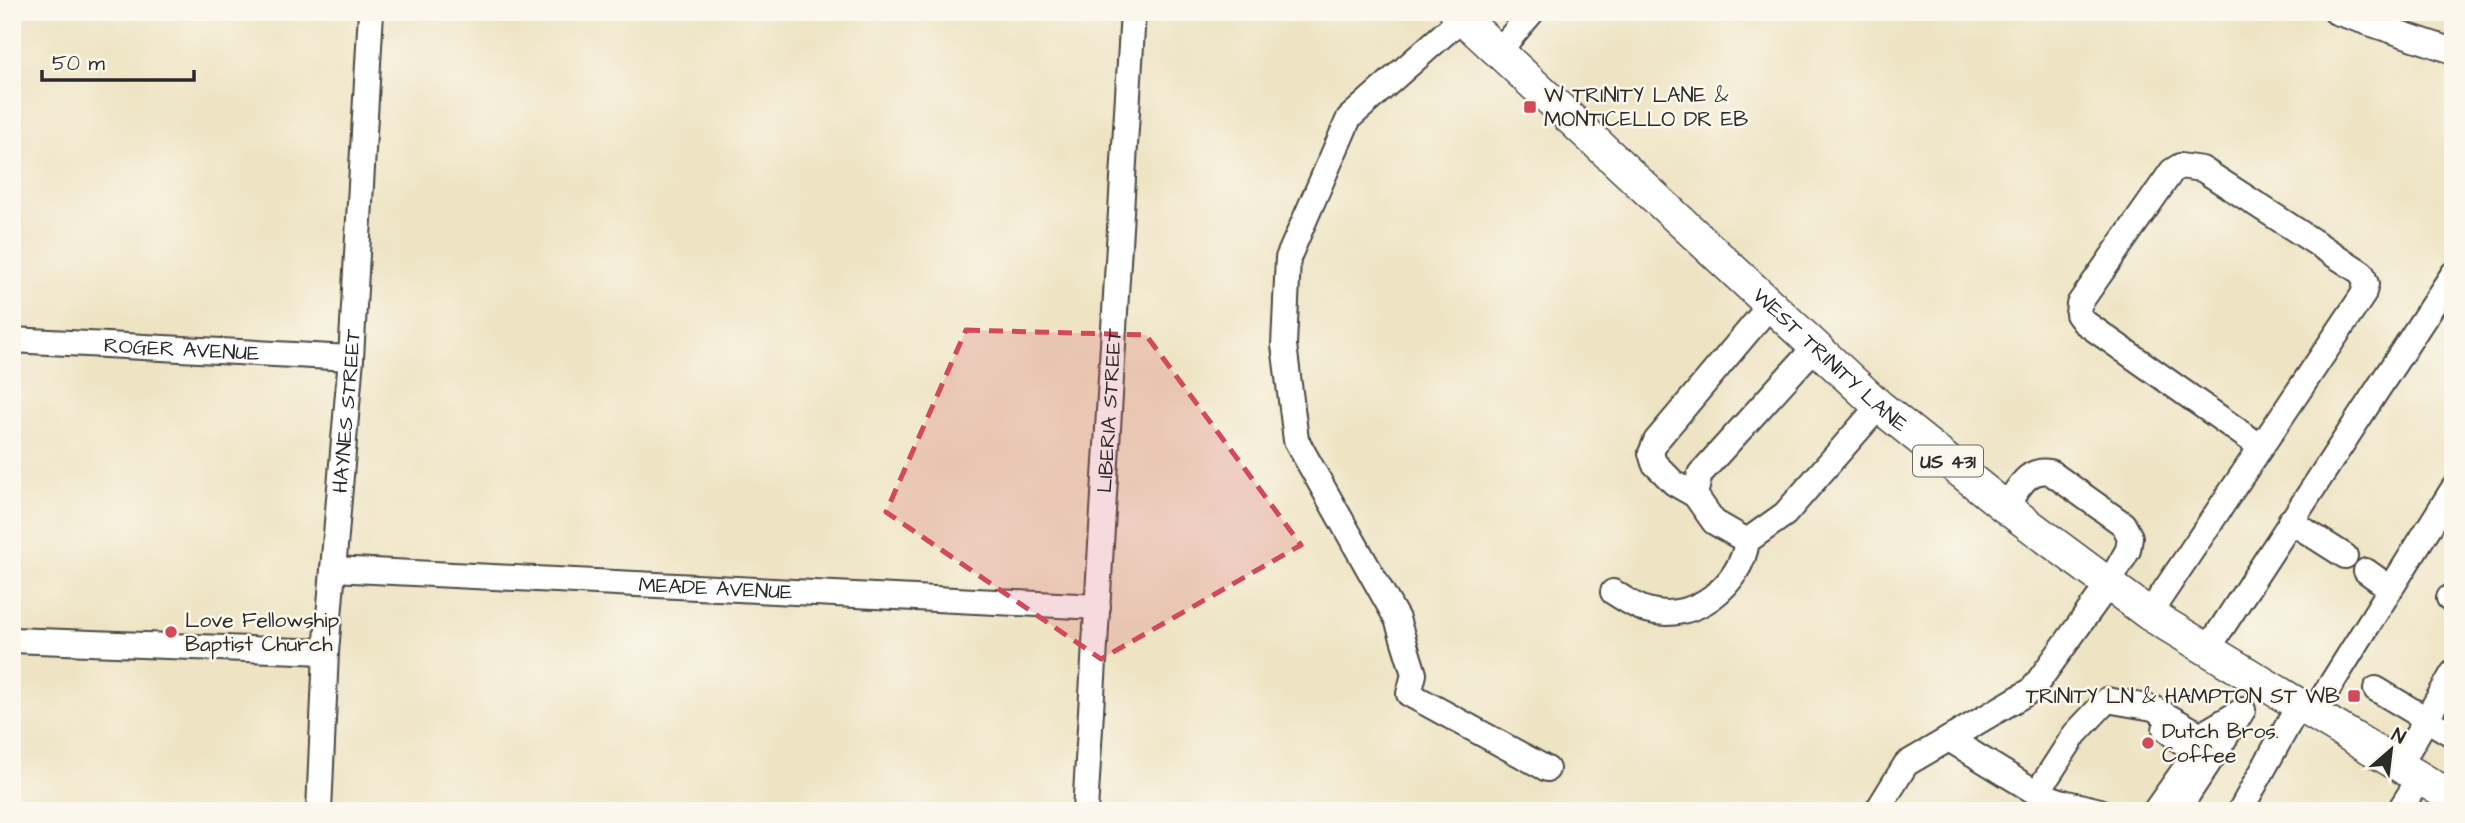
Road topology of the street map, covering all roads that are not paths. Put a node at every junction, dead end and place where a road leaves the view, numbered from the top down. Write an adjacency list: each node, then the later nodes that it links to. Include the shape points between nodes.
1 (371, 12): 12 (street, HAYNES STREET)
2 (1133, 12): 26 (street, LIBERIA STREET)
3 (1532, 12): 6 (street)
4 (2336, 12): 7 (street)
5 (1459, 15): 6 (main road, WEST TRINITY LANE / US 431); 40 (street, via 1349,118 1288,258 1284,345 1296,440 1397,619 1414,674 1409,694)
6 (1499, 51): 9 (main road, WEST TRINITY LANE / US 431)
7 (2453, 51)
8 (2453, 274): 18 (street)
9 (1771, 304): 11 (main road, WEST TRINITY LANE / US 431); 16 (street, via 1656,441 1651,453 1654,463 1674,483)
10 (12, 340): 12 (street, ROGER AVENUE)
11 (1816, 346): 13 (main road, WEST TRINITY LANE / US 431); 16 (street, via 1700,474)
12 (351, 358): 21 (street, HAYNES STREET)
13 (1880, 406): 17 (main road, WEST TRINITY LANE / US 431); 19 (street, via 1786,514)
14 (2261, 447): 14 (street, via 2366,284 2361,273 2202,169 2180,166 2078,304 2078,314); 27 (street)
15 (2453, 489): 24 (street)
16 (1695, 495): 19 (street, via 1714,522)
17 (2005, 507): 23 (main road, WEST TRINITY LANE / US 431); 23 (street, via 2038,470 2050,472 2123,524 2130,537 2128,550)
18 (2290, 521): 20 (street); 29 (street)
19 (1747, 541): 25 (street, via 1736,575 1717,595 1686,611 1648,611)
20 (2345, 556)
21 (333, 569): 26 (street, MEADE AVENUE); 30 (street, HAYNES STREET)
22 (2366, 571): 24 (street)
23 (2108, 585): 27 (main road, WEST TRINITY LANE / US 431); 39 (street, via 2032,690)
24 (2390, 588): 35 (street)
25 (1613, 592)
26 (1098, 607): 46 (street, LIBERIA STREET)
27 (2149, 614): 29 (main road, WEST TRINITY LANE / US 431)
28 (12, 640): 30 (street)
29 (2208, 649): 32 (main road, WEST TRINITY LANE / US 431)
30 (326, 652): 45 (street, HAYNES STREET)
31 (2453, 673): 37 (street)
32 (2260, 681): 35 (main road, WEST TRINITY LANE / US 431); 36 (street)
33 (2376, 689): 37 (street)
34 (2138, 707): 36 (street, via 2153,708 2201,735); 42 (street, via 2107,701 2076,734); 49 (street, via 2191,749 2191,760)
35 (2306, 709): 41 (main road, WEST TRINITY LANE / US 431); 51 (street)
36 (2243, 710): 50 (street)
37 (2426, 720): 38 (street); 41 (street)
38 (2453, 735)
39 (1949, 739): 42 (street); 47 (street, via 1906,764)
40 (1547, 769)
41 (2409, 772): 43 (main road, WEST TRINITY LANE / US 431); 52 (street)
42 (2037, 793): 44 (street)
43 (2453, 799)
44 (2068, 807): 48 (street)
45 (319, 811)
46 (1085, 811)
47 (1877, 811)
48 (2100, 811)
49 (2155, 811)
50 (2177, 811)
51 (2240, 811)
52 (2399, 811)

